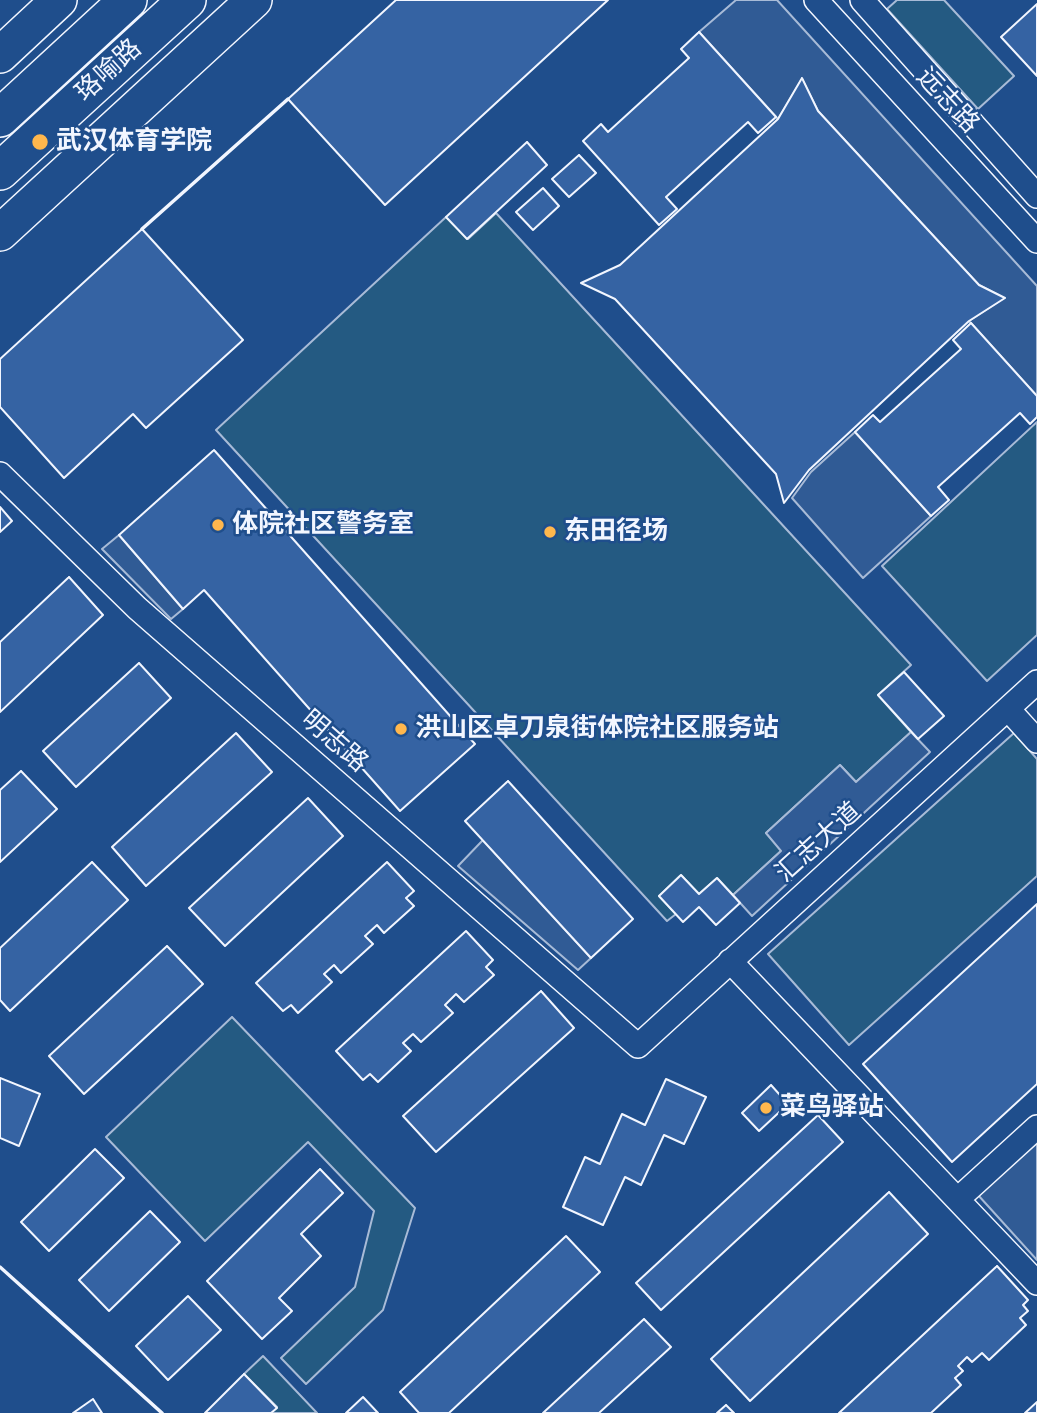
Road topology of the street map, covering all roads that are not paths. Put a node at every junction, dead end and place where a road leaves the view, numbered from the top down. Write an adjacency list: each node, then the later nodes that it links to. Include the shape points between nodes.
1 (59, 0): 7 (main road)
2 (128, 0): 8 (highway, 珞喻路)
3 (187, 0): 9 (highway, 珞喻路)
4 (254, 0): 11 (main road)
5 (816, 0): 12 (street, 远志路)
6 (862, 0): 10 (street, 远志路)
7 (0, 55)
8 (0, 118)
9 (0, 171)
10 (1037, 196)
11 (0, 233)
12 (1037, 241)
13 (0, 474): 18 (street, 明志路, via 137,608)
14 (1037, 682): 15 (street, 汇志大道)
15 (1008, 709): 16 (street); 17 (street, 汇志大道)
16 (1037, 741)
17 (730, 961): 18 (street, 汇志大道); 20 (street)
18 (638, 1046)
19 (1037, 1128): 20 (street)
20 (959, 1198): 21 (street)
21 (1037, 1283)

